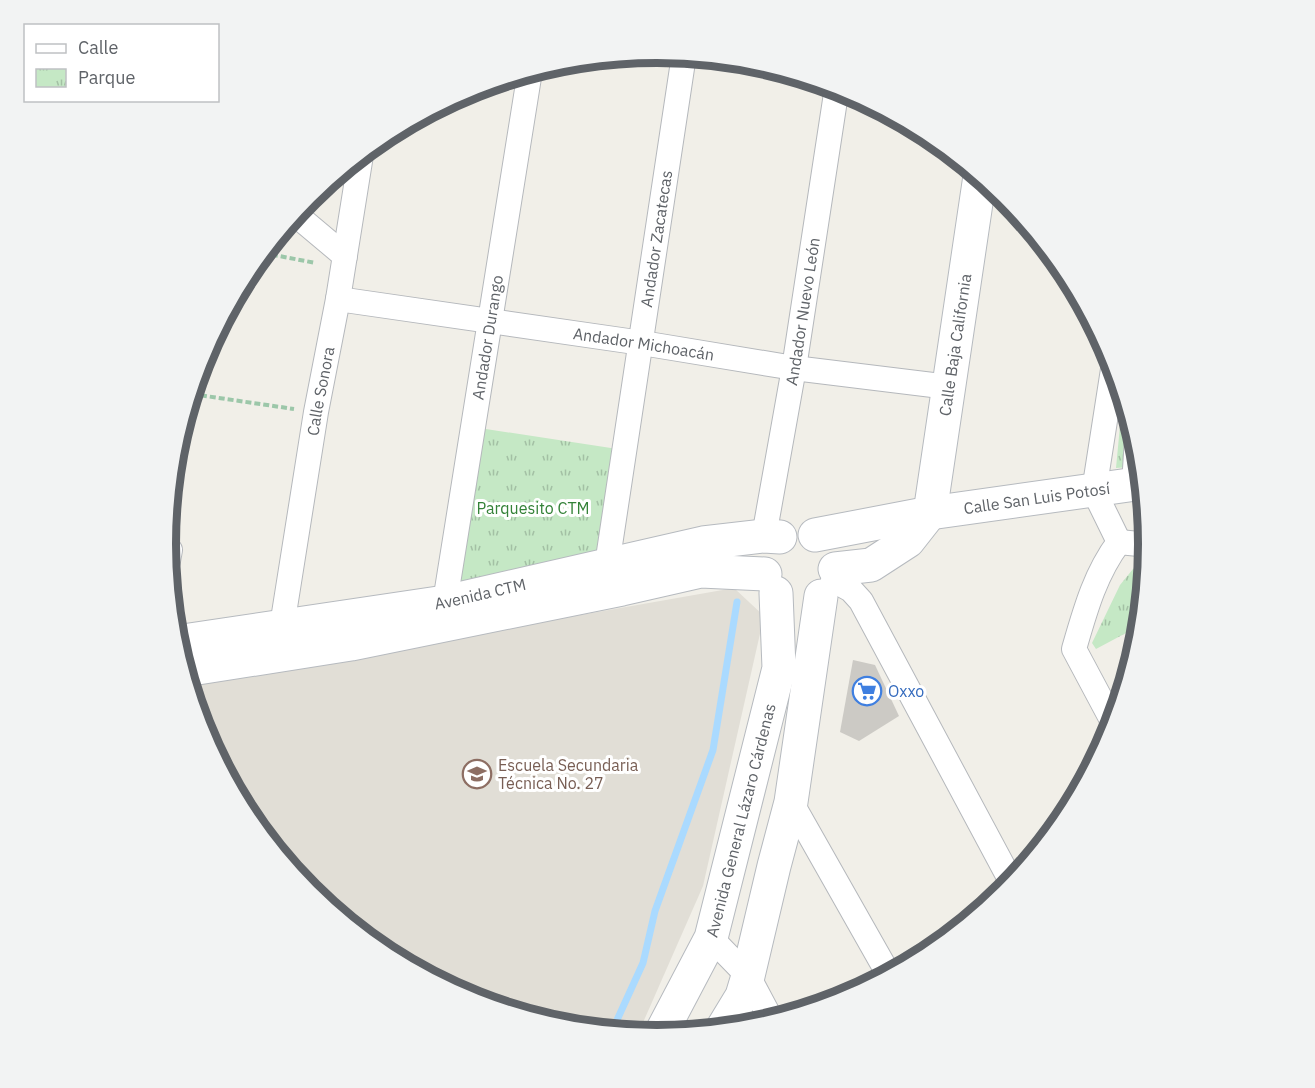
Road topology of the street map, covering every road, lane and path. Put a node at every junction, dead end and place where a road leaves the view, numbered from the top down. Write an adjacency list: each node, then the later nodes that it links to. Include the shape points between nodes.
1 (683, 64): 11 (street, Andador Zacatecas)
2 (529, 80): 10 (street, Andador Durango)
3 (835, 98): 12 (street, Andador Nuevo León)
4 (359, 167): 8 (street, Calle Sonora)
5 (979, 185): 14 (main road, Calle Baja California)
6 (302, 220): 8 (street)
7 (274, 254): 8 (path)
8 (344, 262): 9 (street, Calle Sonora)
9 (338, 299): 10 (street, Andador Michoacán); 16 (street, Calle Sonora)
10 (491, 321): 11 (street, Andador Michoacán); 27 (street, Andador Durango)
11 (642, 343): 12 (street, Andador Michoacán); 24 (street, Andador Zacatecas)
12 (794, 368): 14 (street, Andador Michoacán); 21 (street, Andador Nuevo León)
13 (1111, 383): 18 (street)
14 (949, 387): 19 (main road, Calle Baja California)
15 (200, 395): 16 (path)
16 (315, 412): 28 (street, Calle Sonora)
17 (1135, 484): 18 (main road, Calle San Luis Potosí)
18 (1094, 491): 19 (main road, Calle San Luis Potosí); 22 (street)
19 (930, 513): 20 (main road, Calle San Luis Potosí); 25 (main road, via 908,541 871,565)
20 (815, 535): 21 (main road, via 797,532); 25 (main road, via 833,555)
21 (772, 536): 24 (main road, Avenida CTM, via 703,543); 26 (main road, via 765,560)
22 (1119, 542): 23 (street); 31 (street, via 1090,594 1074,649)
23 (1138, 544)
24 (607, 565): 27 (main road, Avenida CTM)
25 (830, 582): 26 (main road, via 806,602 790,601); 32 (main road); 33 (street, via 850,590 861,601)
26 (770, 584): 30 (main road, Avenida CTM, via 701,571 351,644); 34 (main road, Avenida General Lázaro Cárdenas, via 779,668)
27 (445, 602): 28 (main road, Avenida CTM)
28 (282, 626): 29 (main road, Avenida CTM)
29 (187, 640)
30 (193, 669)
31 (1108, 713)
32 (791, 802): 35 (street); 36 (main road)
33 (1007, 874)
34 (711, 938): 36 (street); 39 (main road, Avenida General Lázaro Cárdenas)
35 (885, 968)
36 (748, 976): 37 (street); 38 (main road, via 742,996)
37 (767, 1012)
38 (728, 1020)
39 (665, 1025)

